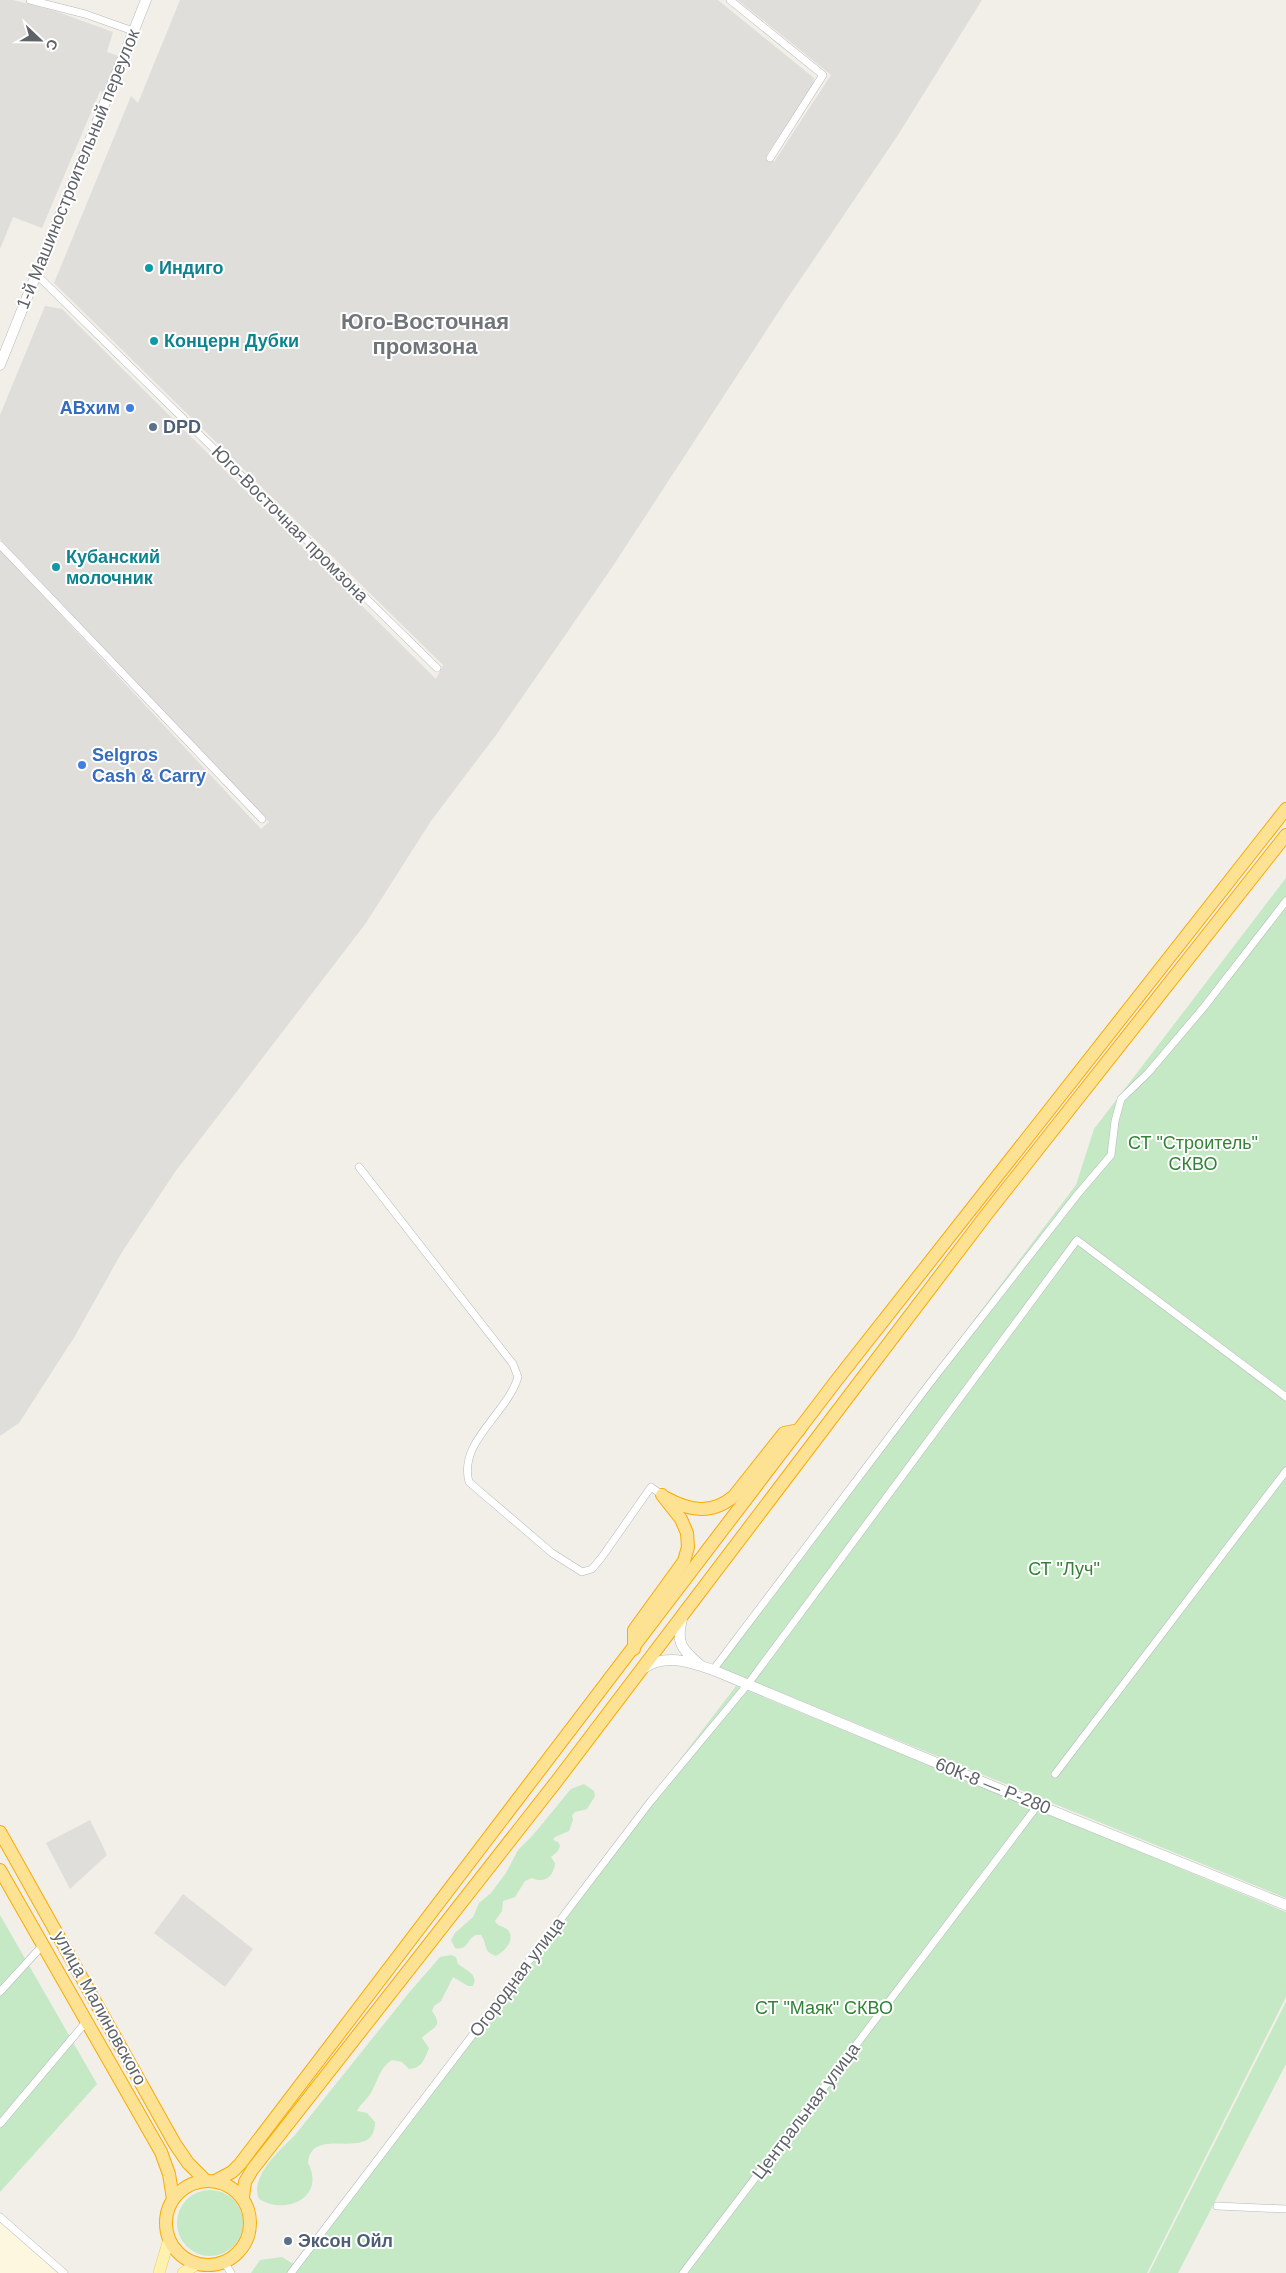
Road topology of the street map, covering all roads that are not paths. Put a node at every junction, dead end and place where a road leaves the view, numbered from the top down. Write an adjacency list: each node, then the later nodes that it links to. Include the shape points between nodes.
1 (30, 0): 4 (street)
2 (146, 0): 4 (street, 1-й Машиностроительный переулок)
3 (730, 0): 5 (street, via 823,75)
4 (133, 31): 6 (street, 1-й Машиностроительный переулок)
5 (770, 158)
6 (37, 274): 7 (street, 1-й Машиностроительный переулок); 9 (street, Юго-Восточная промзона)
7 (0, 365)
8 (0, 544): 11 (street)
9 (437, 668)
10 (1286, 809): 16 (highway)
11 (262, 819)
12 (1286, 835): 18 (highway, via 986,1214)
13 (1286, 901): 24 (street, via 1198,1014 1148,1073 1121,1099 1111,1155 930,1382)
14 (359, 1167): 20 (street, via 513,1364 518,1377 509,1398 473,1446 468,1459 469,1482 552,1554 582,1572 592,1569 602,1557 651,1487)
15 (1286, 1397): 26 (street, Огородная улица, via 1078,1240)
16 (799, 1430): 17 (highway); 20 (highway, via 784,1433 725,1504 714,1509 694,1508)
17 (790, 1442): 18 (highway, via 802,1442); 22 (highway)
18 (804, 1452): 21 (highway)
19 (1286, 1471): 28 (street)
20 (662, 1495): 22 (highway, via 681,1519 688,1547 677,1572 634,1630)
21 (684, 1610): 23 (street, 60К-8 — Р-280, via 679,1640 683,1649); 25 (highway)
22 (634, 1650): 27 (highway)
23 (701, 1666): 24 (street, 60К-8 — Р-280); 25 (street, 60К-8 — Р-280, via 664,1660 652,1663)
24 (713, 1670): 26 (street, 60К-8 — Р-280)
25 (637, 1674): 29 (highway)
26 (748, 1684): 30 (street, 60К-8 — Р-280); 50 (street, Огородная улица, via 652,1801)
27 (542, 1770): 29 (highway, via 543,1776); 38 (highway, via 240,2164 232,2172)
28 (1055, 1774)
29 (556, 1782): 39 (highway, via 258,2162 245,2182)
30 (1038, 1805): 33 (street, 60К-8 — Р-280); 51 (street, Центральная улица)
31 (0, 1832): 38 (highway, улица Малиновского, via 175,2144 188,2163)
32 (0, 1870): 34 (highway, улица Малиновского)
33 (1286, 1905)
34 (42, 1946): 35 (street); 36 (highway, улица Малиновского)
35 (0, 1992)
36 (86, 2022): 37 (street); 40 (highway, улица Малиновского, via 161,2152)
37 (0, 2124)
38 (211, 2180): 39 (highway, via 227,2184); 40 (highway, via 188,2185)
39 (243, 2197): 46 (highway, via 251,2216 251,2228 246,2242)
40 (173, 2199): 44 (highway, via 167,2212)
41 (1217, 2206): 42 (street)
42 (1286, 2209)
43 (0, 2217): 47 (street)
44 (169, 2239): 45 (highway, via 186,2259); 48 (main road)
45 (197, 2264): 46 (highway); 49 (main road)
46 (227, 2268)
47 (64, 2273)
48 (159, 2273)
49 (183, 2273)
50 (291, 2273)
51 (683, 2273)

